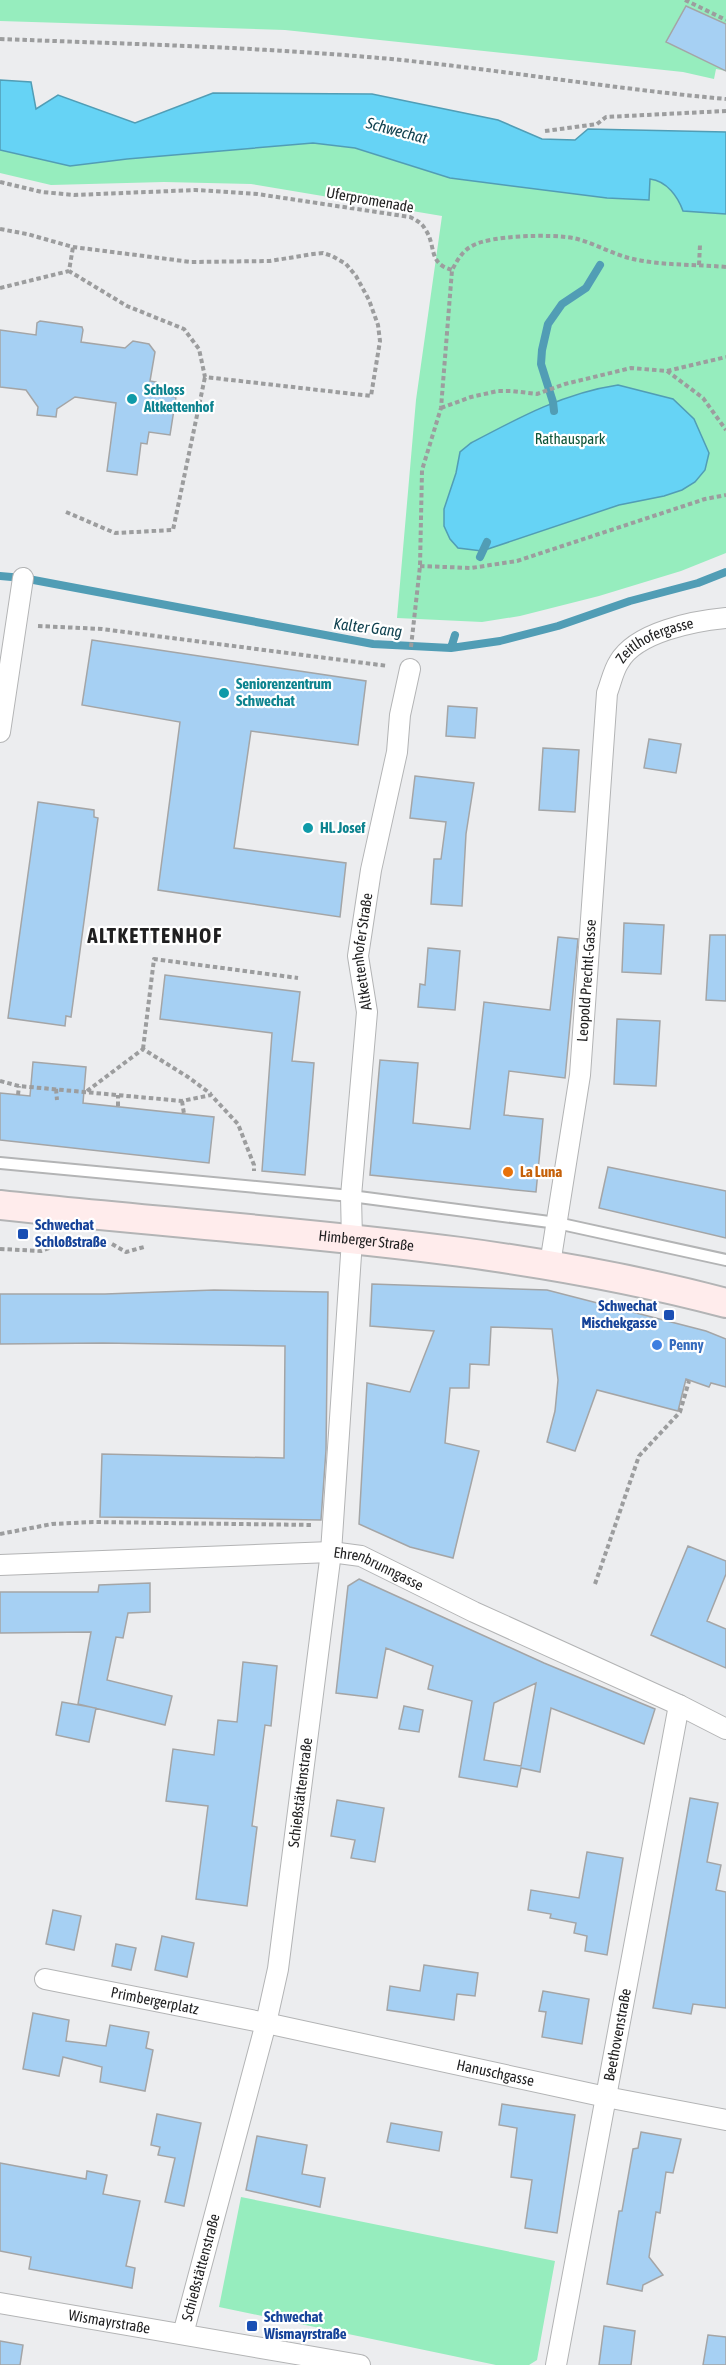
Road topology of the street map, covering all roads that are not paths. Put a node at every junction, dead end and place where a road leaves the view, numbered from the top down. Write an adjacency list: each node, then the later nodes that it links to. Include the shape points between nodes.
1 (23, 578): 5 (street)
2 (726, 618): 4 (street, Zeitlhofergasse, via 644,637 619,660)
3 (410, 660): 7 (street, Altkettenhofer Straße, via 397,752 371,870 358,956 367,1012)
4 (607, 693): 9 (street, Leopold Prechtl-Gasse, via 580,1075)
5 (0, 732)
6 (0, 1162): 7 (lane)
7 (351, 1196): 9 (lane); 10 (street, Altkettenhofer Straße)
8 (0, 1205): 10 (main road, Himberger Straße)
9 (557, 1223): 11 (lane); 12 (street, Leopold Prechtl-Gasse)
10 (352, 1240): 12 (main road, Himberger Straße); 14 (street, Schießstättenstraße)
11 (726, 1260)
12 (550, 1264): 13 (main road, Himberger Straße)
13 (726, 1303)
14 (331, 1552): 15 (street, Ehrenbrunngasse); 16 (street, Ehrenbrunngasse, via 361,1556); 19 (street, Schießstättenstraße, via 278,1969)
15 (0, 1565)
16 (680, 1705): 17 (street, Ehrenbrunngasse); 20 (street, Beethovenstraße)
17 (726, 1729)
18 (45, 1979): 19 (street, Primbergerplatz)
19 (266, 2023): 20 (street, Hanuschgasse); 23 (street, Schießstättenstraße)
20 (606, 2097): 21 (street, Hanuschgasse); 25 (street, Beethovenstraße)
21 (726, 2120)
22 (0, 2303): 23 (street, Wismayrstraße)
23 (183, 2334): 24 (street, Wismayrstraße)
24 (360, 2365)
25 (556, 2365)

